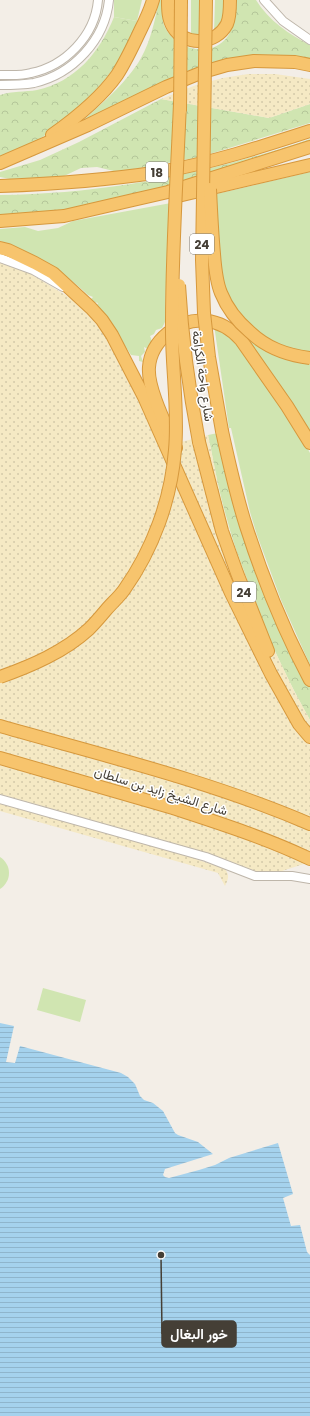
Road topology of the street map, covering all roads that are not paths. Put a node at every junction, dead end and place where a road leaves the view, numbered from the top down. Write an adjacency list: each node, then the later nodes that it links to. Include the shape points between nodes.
1 (98, 0): 14 (street, via 90,28 65,58 30,74)
2 (108, 0): 16 (street, via 105,17 96,37 76,62 47,79)
3 (147, 0): 10 (highway)
4 (153, 0): 10 (highway, via 149,15)
5 (168, 0): 8 (highway, via 168,13 173,27 183,37 197,41 211,39 223,30 229,18)
6 (181, 0): 18 (highway, شارع واحة الكرامة / 24, bridge)
7 (206, 0): 12 (highway, شارع واحة الكرامة / 24, bridge)
8 (230, 0)
9 (264, 0): 11 (street, via 283,21)
10 (141, 29): 21 (highway, via 127,58 103,93 68,124)
11 (310, 40)
12 (205, 56): 30 (highway, bridge, via 212,233 215,272 220,292 240,323 258,339 278,351); 34 (highway, شارع واحة الكرامة / 24, bridge, via 202,260 209,357 222,431 245,524 292,646)
13 (310, 65): 21 (highway, via 273,61 228,65 166,87)
14 (0, 75)
15 (0, 85): 16 (street)
16 (11, 85): 17 (street)
17 (0, 89)
18 (180, 103): 33 (highway, bridge, via 172,256 175,449 172,479 165,506 148,548 131,578 89,629 48,656); 36 (highway, شارع واحة الكرامة / 24, bridge, via 180,294 188,380 199,442 222,531 237,573 270,655)
19 (310, 131): 24 (highway, 18, via 221,158 162,171 93,181)
20 (310, 147): 25 (highway, 18, via 168,192)
21 (25, 152): 22 (highway)
22 (0, 163)
23 (310, 165): 25 (highway, via 162,200)
24 (0, 186)
25 (133, 200): 26 (highway, 18, via 64,216)
26 (0, 221)
27 (0, 248): 29 (highway, via 53,273)
28 (0, 258): 29 (street, via 33,270)
29 (77, 295): 32 (highway, via 102,320 116,342 144,397)
30 (310, 358)
31 (310, 443): 32 (highway, via 284,401 232,331 219,323 202,320 190,321 173,329 160,340 154,350 149,378 196,500)
32 (200, 522): 37 (highway, via 231,593 272,674 299,724)
33 (0, 677)
34 (310, 680)
35 (0, 726): 40 (highway, شارع الشيخ زايد بن سلطان, via 216,788)
36 (310, 734)
37 (310, 737)
38 (0, 758): 41 (highway, شارع الشيخ زايد بن سلطان, via 208,819)
39 (0, 799): 42 (street, via 206,857 255,876 292,876)
40 (310, 824)
41 (310, 859)
42 (310, 879)

